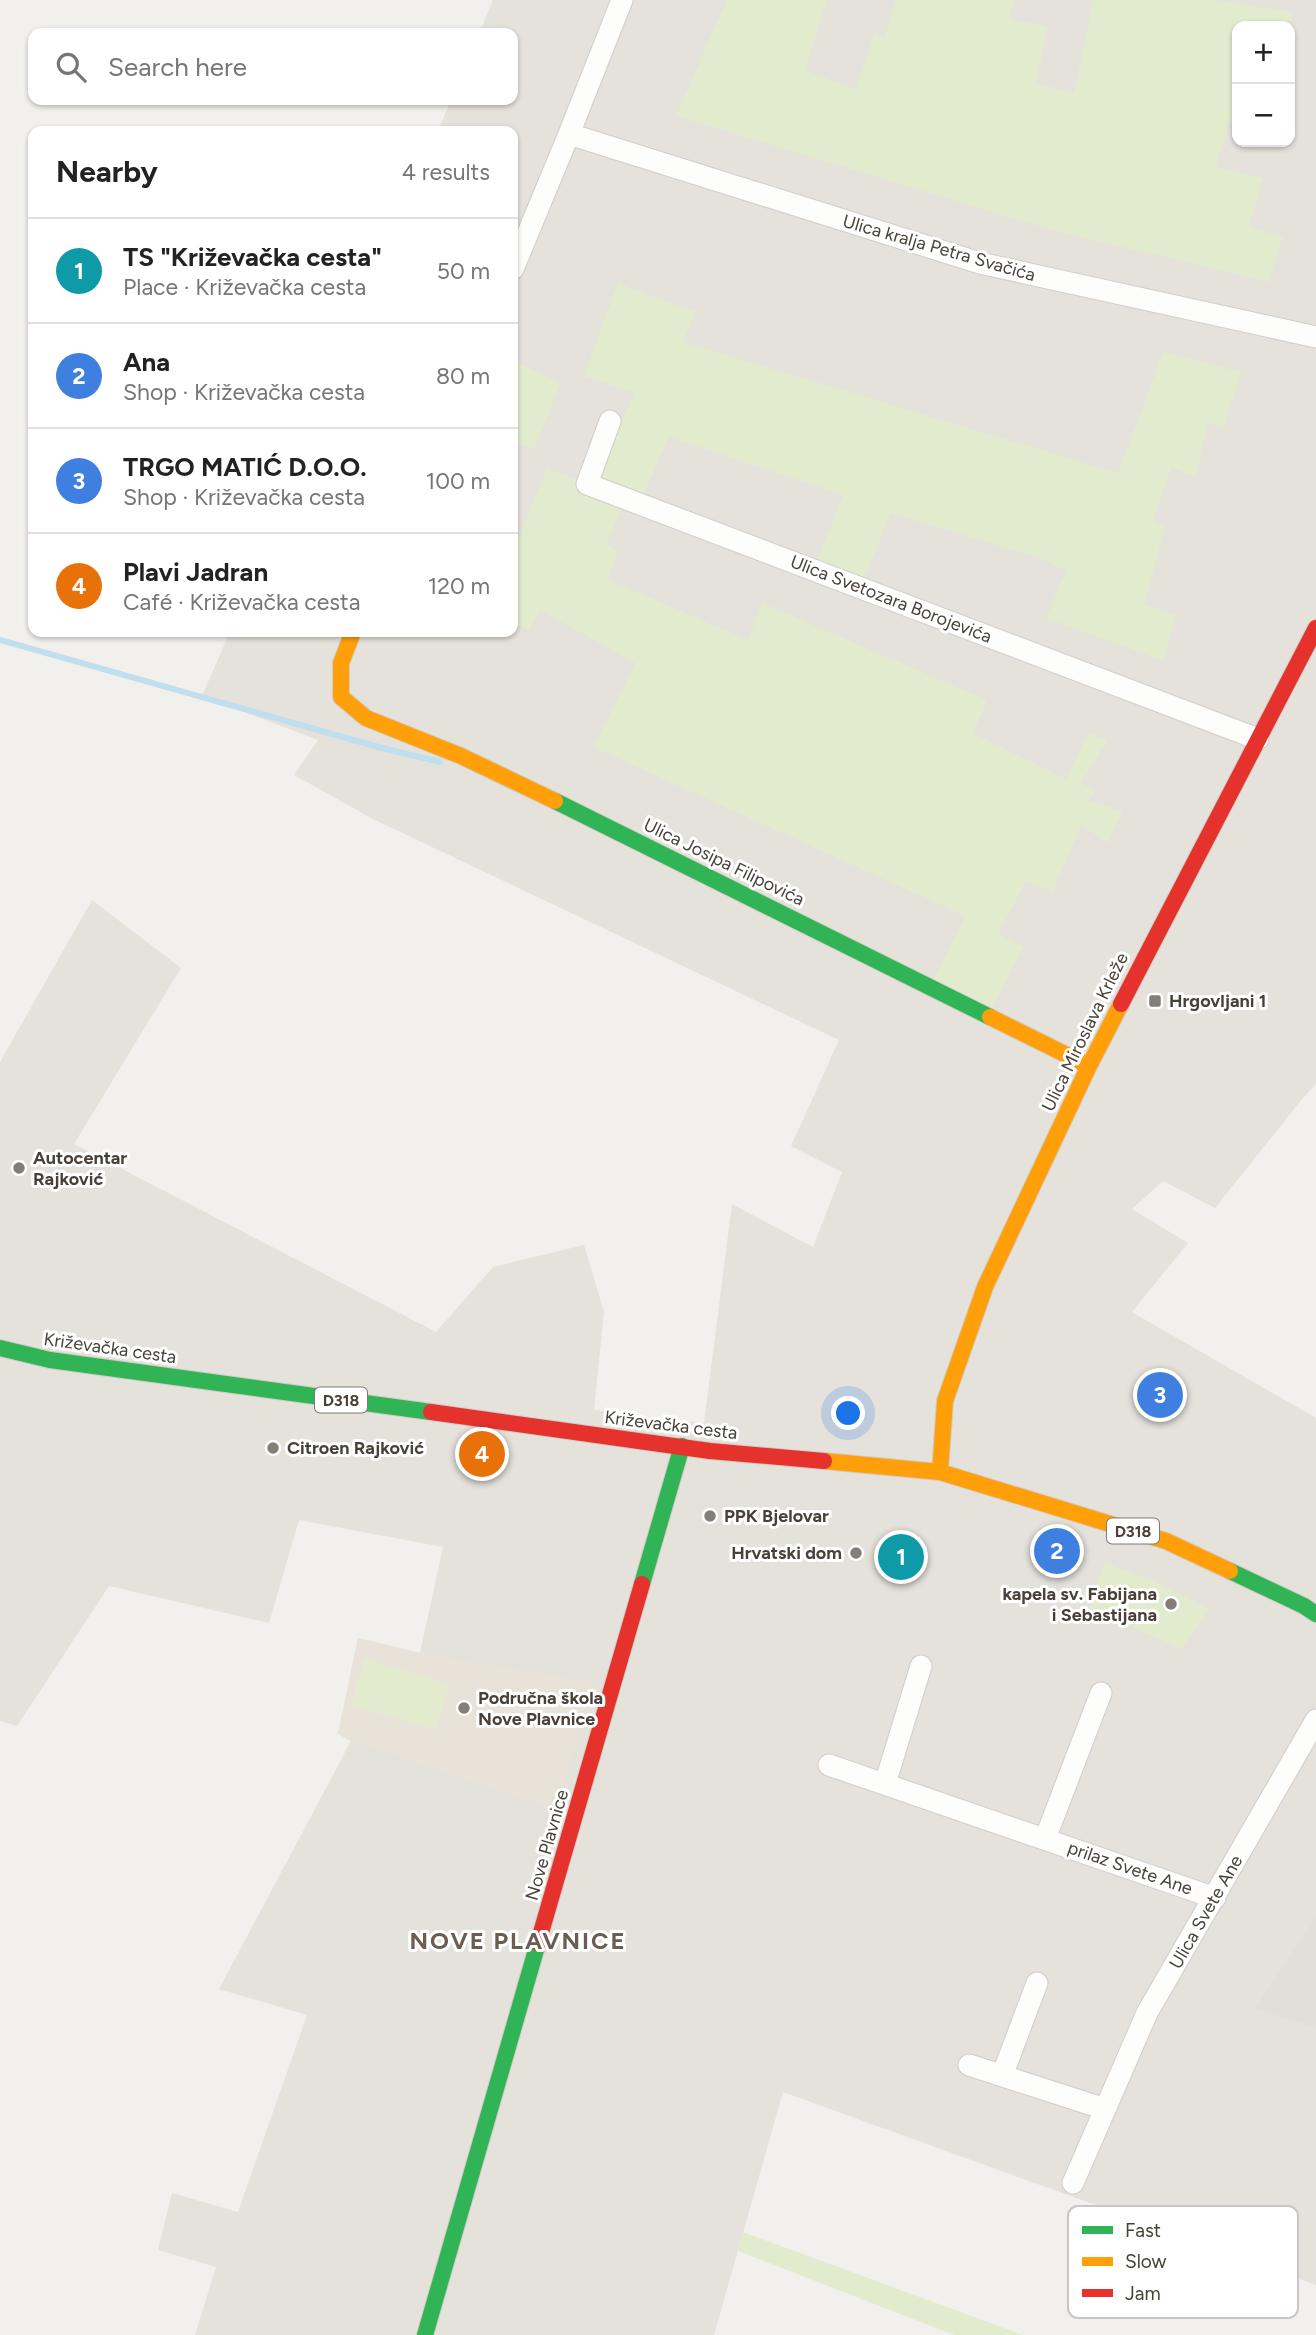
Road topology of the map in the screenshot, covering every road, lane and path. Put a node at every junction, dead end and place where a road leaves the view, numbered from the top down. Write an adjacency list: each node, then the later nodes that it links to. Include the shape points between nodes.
1 (622, 0): 2 (street)
2 (569, 134): 3 (street); 4 (street, Ulica kralja Petra Svačića, via 980,263)
3 (518, 257)
4 (1316, 337)
5 (611, 421): 8 (street, Ulica Svetozara Borojevića, via 587,484)
6 (1316, 628): 8 (main road, Ulica Miroslava Krleže)
7 (350, 637): 9 (main road, Ulica Josipa Filipovića, via 338,673 341,697 366,718 574,810)
8 (1258, 739): 9 (main road, Ulica Miroslava Krleže)
9 (1089, 1066): 12 (main road, Ulica Miroslava Krleže, via 985,1287 945,1401)
10 (0, 1348): 11 (main road, Križevačka cesta / D318, via 50,1360)
11 (682, 1446): 12 (main road, Križevačka cesta / D318); 26 (main road, Nove Plavnice)
12 (940, 1472): 13 (main road, Križevačka cesta / D318, via 1166,1541)
13 (1316, 1614)
14 (921, 1666): 18 (street)
15 (1101, 1693): 19 (street, prilaz Svete Ane)
16 (1316, 1720): 20 (street, Ulica Svete Ane)
17 (829, 1765): 18 (street, prilaz Svete Ane)
18 (885, 1784): 19 (street, prilaz Svete Ane)
19 (1045, 1839): 20 (street, prilaz Svete Ane)
20 (1215, 1898): 24 (street, Ulica Svete Ane, via 1147,2013)
21 (1037, 1983): 23 (street)
22 (969, 2065): 23 (street)
23 (1002, 2076): 24 (street)
24 (1105, 2109): 25 (street, Ulica Svete Ane)
25 (1073, 2183)
26 (425, 2335)

